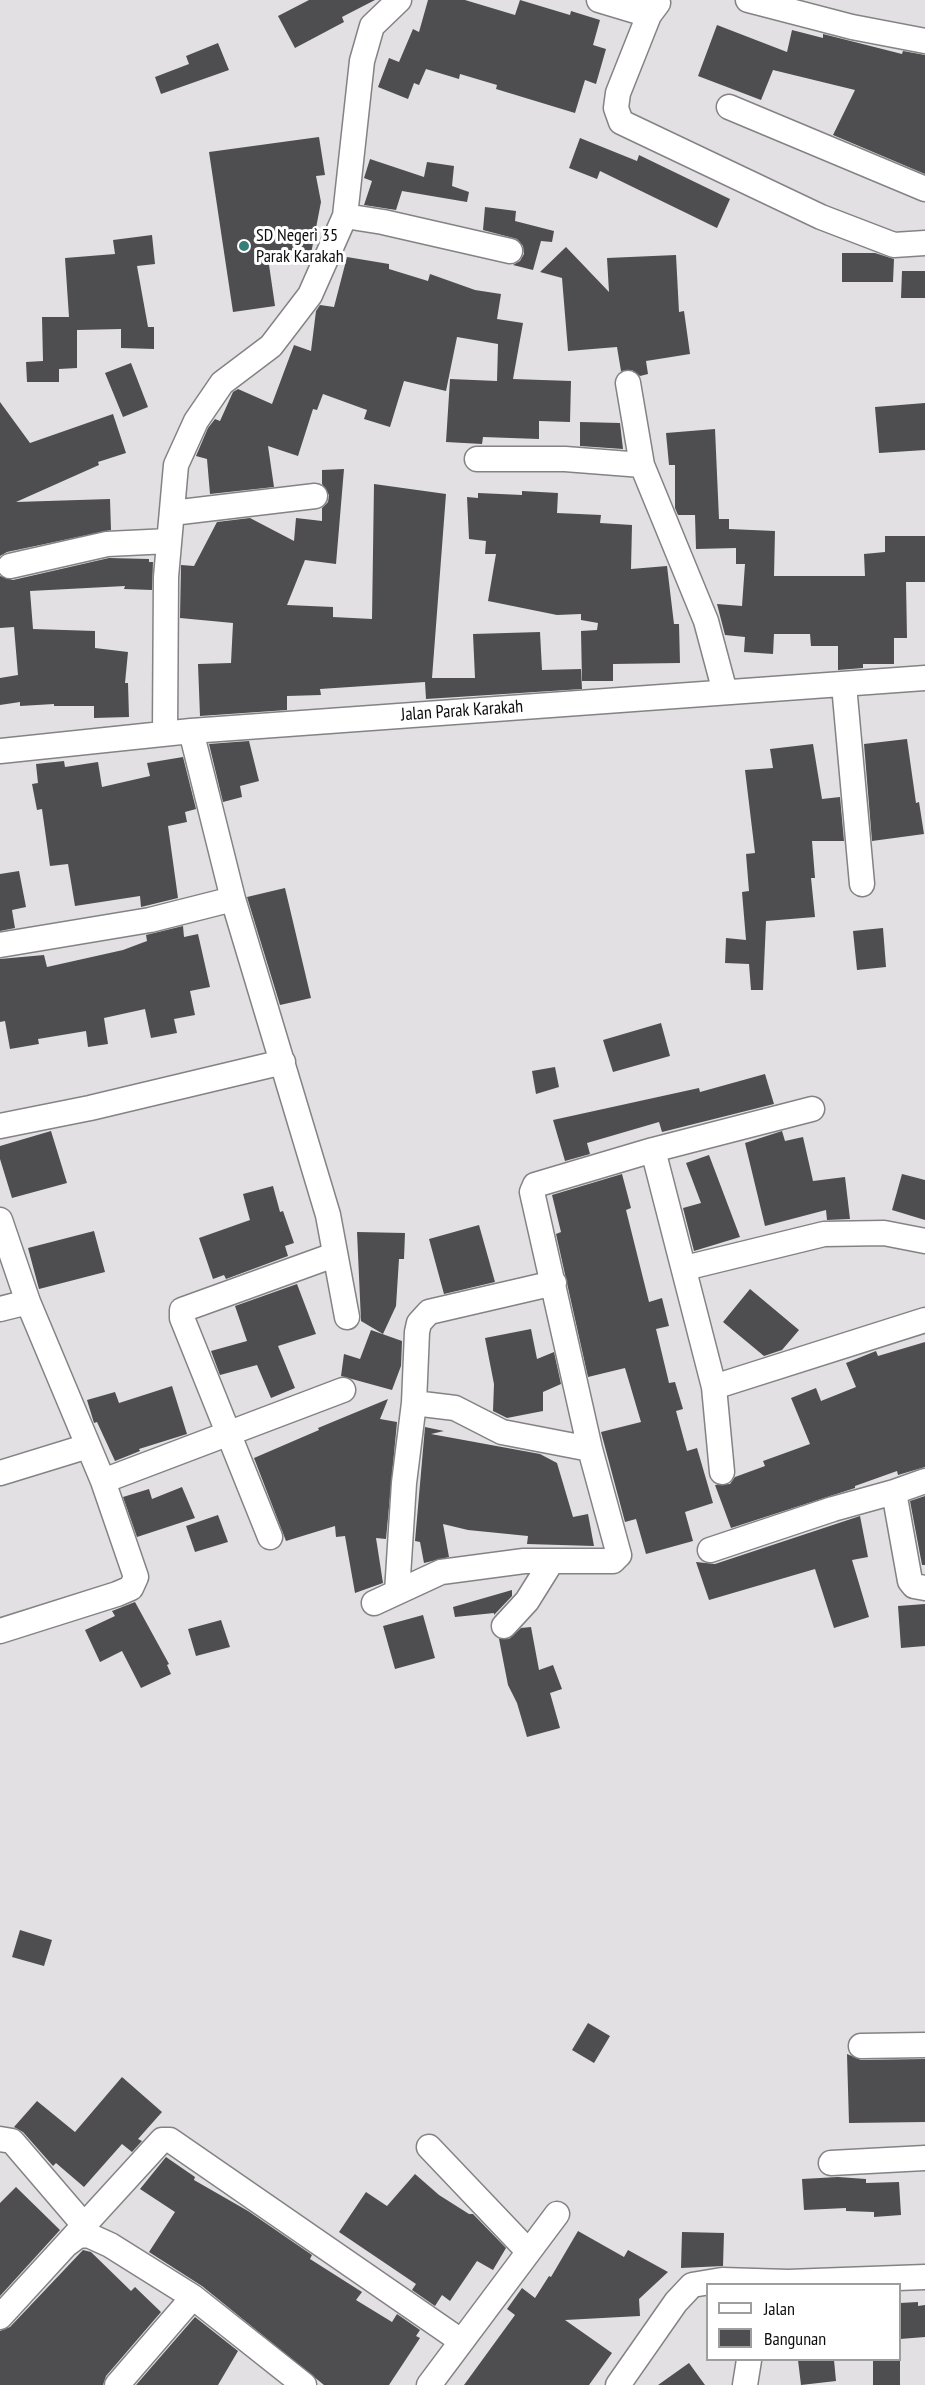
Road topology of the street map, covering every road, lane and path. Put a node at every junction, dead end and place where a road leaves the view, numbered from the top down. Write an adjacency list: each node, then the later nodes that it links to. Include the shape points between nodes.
1 (399, 0): 8 (street, via 372,26 362,61)
2 (599, 0): 4 (street)
3 (748, 0): 5 (street)
4 (653, 5): 9 (street, via 618,93 616,108 621,122 821,217 894,245)
5 (925, 41)
6 (729, 107): 7 (street)
7 (925, 189)
8 (345, 216): 10 (street); 15 (street, via 310,295 271,346 222,383 196,421 176,465)
9 (925, 243)
10 (510, 251)
11 (628, 383): 13 (street)
12 (477, 459): 13 (street, via 566,459)
13 (642, 465): 20 (street, via 706,621)
14 (315, 496): 15 (street)
15 (172, 513): 16 (street)
16 (169, 541): 17 (street, via 107,544); 22 (street)
17 (10, 566)
18 (925, 678): 19 (street, Jalan Parak Karakah)
19 (844, 685): 20 (street, Jalan Parak Karakah); 24 (street)
20 (724, 692): 21 (street, Jalan Parak Karakah)
21 (191, 731): 22 (street, Jalan Parak Karakah); 25 (street)
22 (165, 733): 23 (street, Jalan Parak Karakah)
23 (0, 751)
24 (862, 884)
25 (233, 898): 26 (street, via 150,920); 27 (street)
26 (0, 945)
27 (283, 1062): 29 (street); 33 (street, via 328,1215)
28 (813, 1109): 30 (street)
29 (0, 1126)
30 (653, 1150): 34 (street); 35 (street, via 535,1185 532,1192)
31 (0, 1220): 36 (street)
32 (925, 1241): 34 (street, via 884,1233 824,1234)
33 (334, 1255): 38 (street); 43 (street, via 182,1310)
34 (685, 1268): 40 (street)
35 (554, 1283): 42 (street, via 429,1312 417,1332); 45 (street)
36 (28, 1302): 37 (street); 44 (street)
37 (0, 1309)
38 (347, 1317)
39 (925, 1320): 40 (street)
40 (714, 1387): 46 (street)
41 (343, 1390): 43 (street)
42 (414, 1402): 45 (street, via 455,1408 502,1432); 55 (street)
43 (230, 1434): 48 (street); 51 (street)
44 (88, 1446): 47 (street); 48 (street)
45 (590, 1449): 53 (street, via 619,1555 613,1561)
46 (722, 1472)
47 (0, 1473)
48 (104, 1481): 58 (street, via 136,1577 131,1588)
49 (925, 1481): 50 (street)
50 (894, 1492): 52 (street); 54 (street, via 910,1581)
51 (270, 1537)
52 (710, 1550)
53 (552, 1561): 55 (street, via 489,1563 441,1572); 57 (street, via 527,1601)
54 (925, 1588)
55 (397, 1592): 56 (street)
56 (374, 1603)
57 (504, 1626)
58 (0, 1631)
59 (925, 2045): 60 (street)
60 (861, 2046)
61 (0, 2139): 66 (street, via 12,2141)
62 (429, 2147): 68 (street)
63 (925, 2158): 64 (street)
64 (831, 2163)
65 (557, 2214): 68 (street)
66 (84, 2225): 67 (street); 73 (street, via 162,2140 170,2140)
67 (66, 2245): 71 (street, via 78,2236 88,2235); 72 (street)
68 (528, 2251): 73 (street)
69 (925, 2277): 70 (street)
70 (761, 2283): 78 (street, via 722,2280 692,2285)
71 (193, 2297): 75 (street); 76 (street)
72 (0, 2317)
73 (461, 2341): 77 (street)
74 (749, 2361): 79 (street)
75 (117, 2385)
76 (304, 2385)
77 (429, 2385)
78 (618, 2385)
79 (745, 2385)

